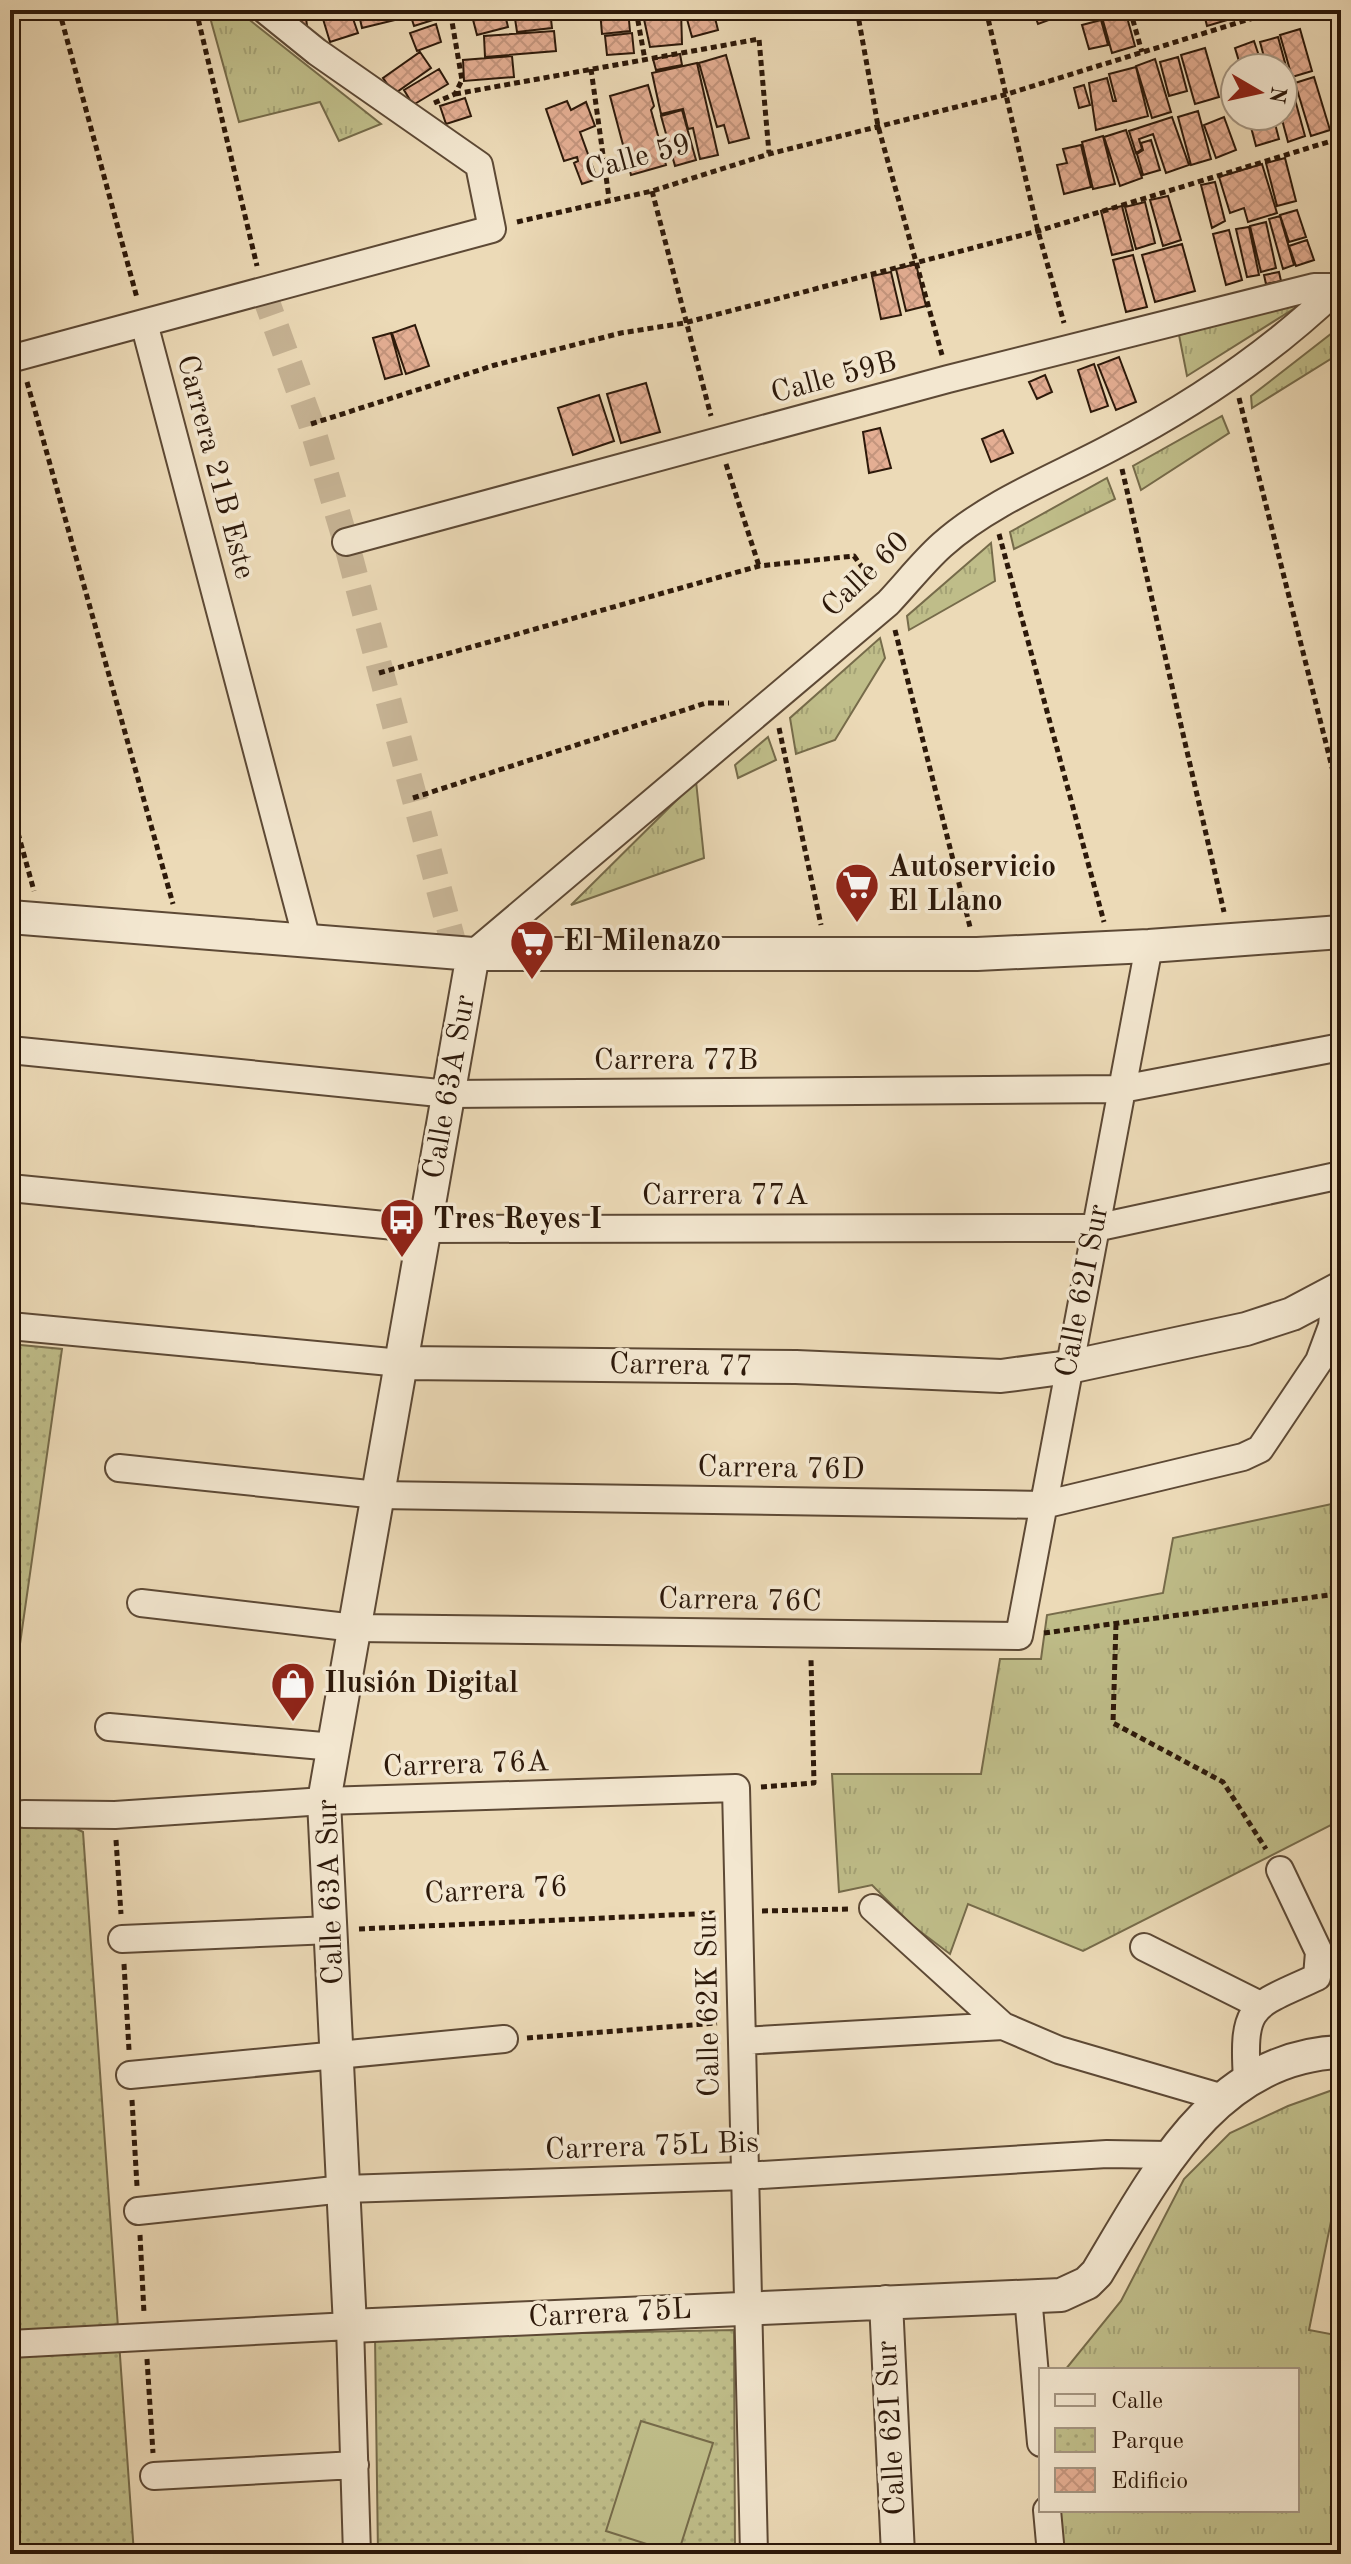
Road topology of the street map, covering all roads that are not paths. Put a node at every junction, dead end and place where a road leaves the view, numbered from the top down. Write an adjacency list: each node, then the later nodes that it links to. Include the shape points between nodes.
1 (265, 10): 3 (street, via 479,165 492,229)
2 (1339, 288): 5 (street, Calle 59B, via 1314,287 948,379); 10 (street, Calle 60, via 1293,331 1233,374 1117,445 993,510 943,544 888,603 774,703)
3 (144, 323): 4 (street); 8 (street, Carrera 21B Este)
4 (15, 358)
5 (346, 542)
6 (26, 917): 8 (street)
7 (1341, 932): 9 (street)
8 (307, 940): 10 (street)
9 (1149, 946): 10 (street, via 827,957); 13 (street, Calle 62I Sur)
10 (473, 954): 14 (street, Calle 63A Sur)
11 (1341, 1047): 13 (street, Carrera 77B)
12 (10, 1050): 14 (street, Carrera 77B)
13 (1122, 1089): 14 (street, Carrera 77B); 17 (street, Calle 62I Sur)
14 (449, 1094): 18 (street, Calle 63A Sur)
15 (1341, 1175): 17 (street, Carrera 77A)
16 (10, 1188): 18 (street, Carrera 77A)
17 (1095, 1228): 18 (street, Carrera 77A); 22 (street, Calle 62I Sur)
18 (425, 1229): 21 (street, Calle 63A Sur)
19 (1338, 1290): 22 (street, Carrera 77, via 1292,1314 1246,1329); 25 (street, Carrera 76D, via 1319,1361 1260,1449)
20 (10, 1326): 21 (street, Carrera 77)
21 (401, 1363): 22 (street, Carrera 77, via 796,1367 966,1376); 24 (street, Calle 63A Sur)
22 (1069, 1367): 25 (street, Calle 62I Sur)
23 (119, 1468): 24 (street, Carrera 76D)
24 (378, 1495): 25 (street, Carrera 76D); 27 (street, Calle 63A Sur)
25 (1043, 1505): 28 (street, Calle 62I Sur)
26 (141, 1603): 27 (street, Carrera 76C)
27 (355, 1628): 28 (street, Carrera 76C); 30 (street, Calle 63A Sur)
28 (1019, 1636)
29 (109, 1727): 30 (street)
30 (334, 1747): 32 (street, Calle 63A Sur)
31 (736, 1788): 32 (street, Carrera 76A); 41 (street, Calle 62K Sur)
32 (324, 1801): 33 (street, Carrera 76A, via 115,1815); 36 (street, Calle 63A Sur)
33 (24, 1814)
34 (1280, 1870): 39 (street, via 1319,1952 1317,1977)
35 (873, 1908): 40 (street)
36 (331, 1930): 37 (street); 44 (street, Calle 63A Sur)
37 (122, 1939)
38 (1144, 1947): 39 (street)
39 (1258, 2004): 46 (street, via 1248,2024)
40 (1003, 2026): 41 (street); 46 (street, via 1059,2050)
41 (742, 2031): 48 (street, Calle 62K Sur)
42 (504, 2039): 44 (street)
43 (1341, 2052): 46 (street, via 1272,2065)
44 (337, 2057): 45 (street); 49 (street, Calle 63A Sur)
45 (130, 2075)
46 (1235, 2089): 47 (street)
47 (1168, 2155): 48 (street, Carrera 75L Bis, via 1107,2154); 51 (street, Carrera 75L, via 1097,2273 1074,2291)
48 (745, 2176): 49 (street, Carrera 75L Bis); 53 (street, Calle 62K Sur)
49 (344, 2189): 50 (street, Carrera 75L Bis); 54 (street, Calle 63A Sur)
50 (138, 2211)
51 (1028, 2296): 52 (street, Carrera 75L); 56 (street)
52 (886, 2302): 53 (street, Carrera 75L); 62 (street, Calle 62I Sur)
53 (748, 2308): 54 (street, Carrera 75L); 61 (street, Calle 62K Sur)
54 (350, 2326): 55 (street, Carrera 75L); 57 (street, Calle 63A Sur)
55 (10, 2344)
56 (1039, 2420)
57 (355, 2465): 58 (street); 60 (street, Calle 63A Sur)
58 (154, 2476)
59 (1047, 2512): 63 (street)
60 (357, 2554)
61 (754, 2554)
62 (898, 2554)
63 (1051, 2554)

